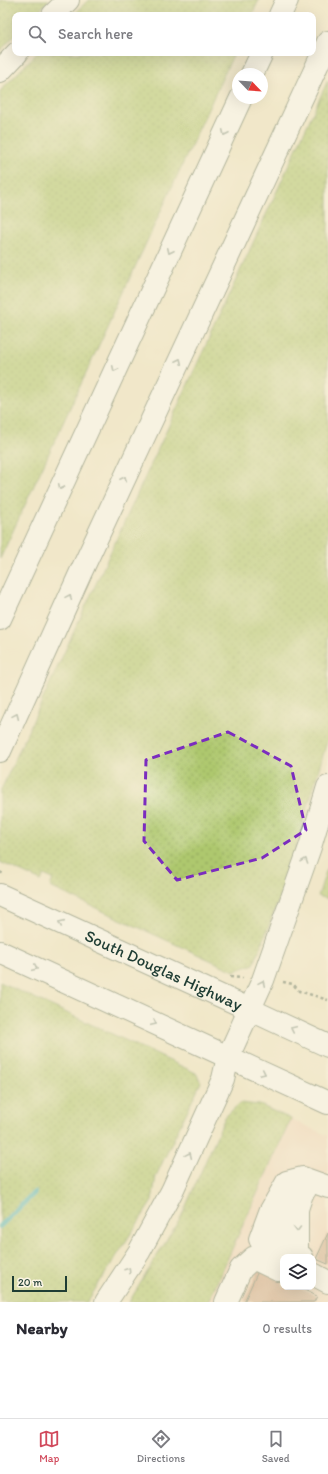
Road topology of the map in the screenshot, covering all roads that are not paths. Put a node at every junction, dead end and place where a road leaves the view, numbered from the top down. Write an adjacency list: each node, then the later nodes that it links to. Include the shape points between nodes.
1 (68, 0): 3 (main road)
2 (287, 0): 4 (main road)
3 (56, 12)
4 (281, 12)
5 (328, 42): 12 (main road, one-way to 5)
6 (14, 56): 9 (main road)
7 (261, 56): 8 (main road)
8 (255, 68)
9 (0, 71)
10 (238, 104): 11 (main road, one-way to 11)
11 (0, 619)
12 (0, 751)
13 (328, 787): 16 (main road, one-way to 13, via 263,980 310,848)
14 (0, 895): 16 (main road, South Douglas Highway, one-way to 14)
15 (0, 952): 18 (main road, one-way to 18)
16 (249, 1009): 17 (main road, South Douglas Highway, one-way to 16); 18 (main road)
17 (328, 1046)
18 (228, 1057): 19 (main road, one-way to 19); 26 (main road, one-way to 18, via 139,1252 172,1191 224,1078)
19 (328, 1103)
20 (316, 1188): 21 (main road, via 303,1178 287,1182 270,1212 260,1239 266,1251); 22 (main road, one-way to 22, via 297,1209)
21 (280, 1254)
22 (299, 1254)
23 (316, 1264): 24 (main road)
24 (328, 1269)
25 (280, 1271): 27 (main road, via 253,1258 241,1269)
26 (106, 1302)
27 (226, 1302)

